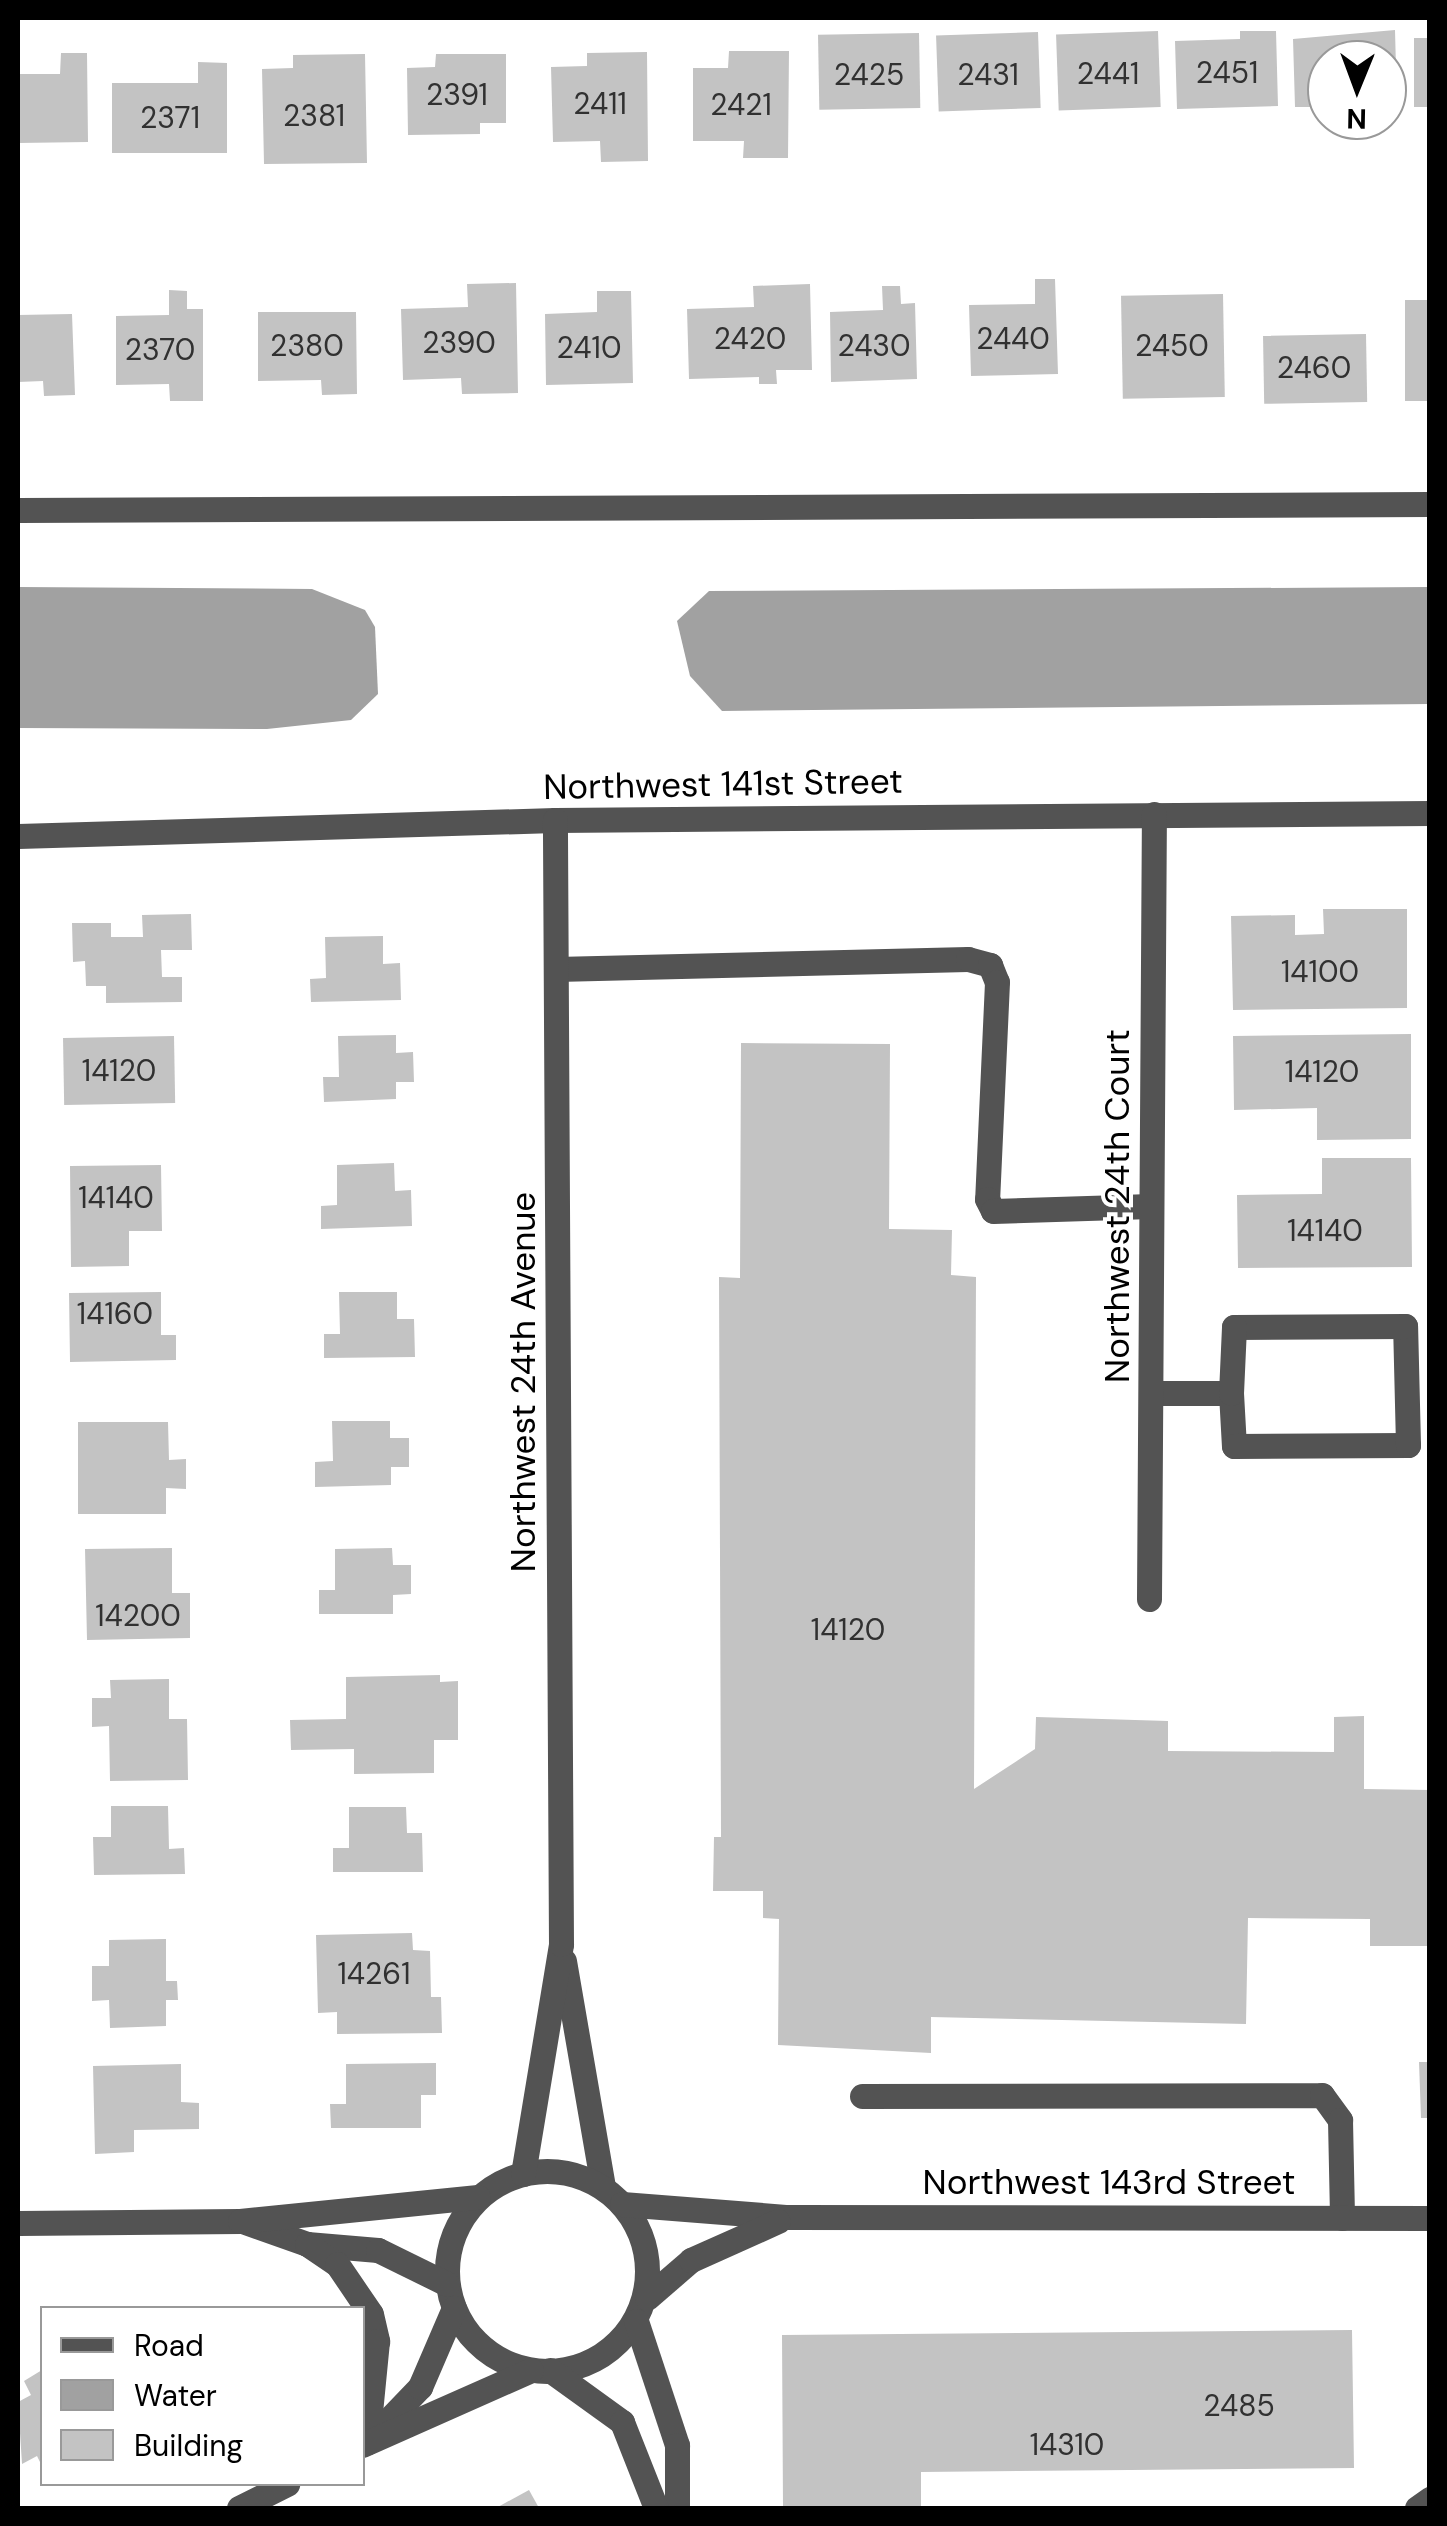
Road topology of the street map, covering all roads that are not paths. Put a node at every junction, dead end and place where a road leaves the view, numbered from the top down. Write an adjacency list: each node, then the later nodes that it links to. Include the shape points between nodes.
1 (1430, 504): 2 (street)
2 (18, 510)
3 (1430, 813): 4 (street, Northwest 141st Street)
4 (1154, 814): 5 (street, Northwest 141st Street); 8 (street, Northwest 24th Court)
5 (555, 820): 6 (street, Northwest 141st Street); 7 (street, Northwest 24th Avenue)
6 (18, 836)
7 (556, 969): 8 (street, via 968,959 990,965 997,982 987,1199 993,1212); 12 (street, Northwest 24th Avenue)
8 (1152, 1206): 9 (street, Northwest 24th Court)
9 (1150, 1393): 10 (street); 11 (street, Northwest 24th Court)
10 (1231, 1393): 10 (street, via 1234,1446 1408,1446 1405,1326 1234,1327)
11 (1149, 1599)
12 (561, 1944): 14 (street, Northwest 24th Avenue); 15 (street, Northwest 24th Avenue)
13 (862, 2096): 18 (street, via 1322,2095 1340,2120)
14 (523, 2174): 15 (street, via 554,2171); 16 (street)
15 (612, 2196): 17 (street, Northwest 143rd Street); 24 (street, via 644,2248)
16 (478, 2197): 20 (street); 23 (street, via 459,2222)
17 (788, 2217): 18 (street, Northwest 143rd Street); 24 (street, Northwest 143rd Street, via 714,2247)
18 (1342, 2218): 19 (street, Northwest 143rd Street)
19 (1430, 2218)
20 (240, 2221): 21 (street); 22 (street)
21 (18, 2222)
22 (307, 2244): 23 (street, via 378,2250); 26 (street, via 337,2264 371,2314 377,2341)
23 (451, 2296): 25 (street, via 484,2349); 27 (street, via 420,2387)
24 (641, 2309): 25 (street, via 587,2362); 33 (street, via 677,2445)
25 (540, 2370): 28 (street); 32 (street, via 622,2422)
26 (365, 2436)
27 (365, 2443)
28 (365, 2444)
29 (283, 2486): 31 (street)
30 (1430, 2500): 34 (street)
31 (238, 2508)
32 (656, 2508)
33 (677, 2508)
34 (1417, 2508)

